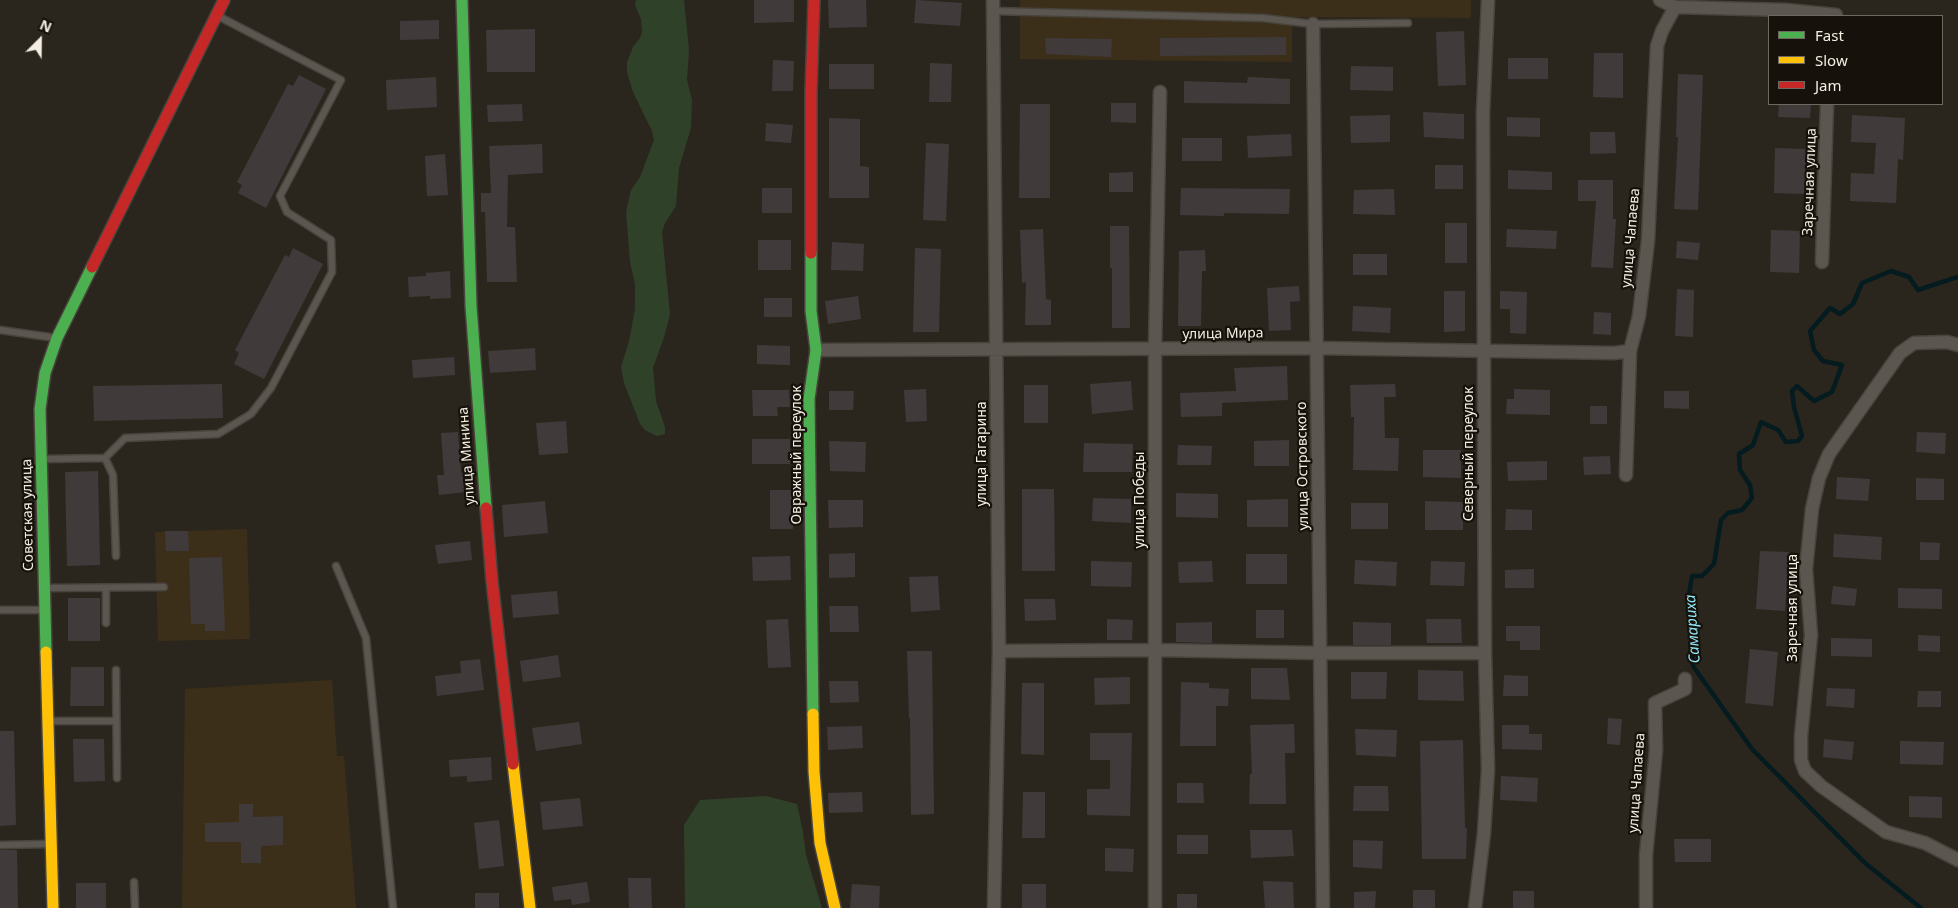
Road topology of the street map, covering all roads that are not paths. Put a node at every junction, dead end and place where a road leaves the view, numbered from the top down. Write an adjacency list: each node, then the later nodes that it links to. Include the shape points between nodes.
1 (224, 0): 8 (street, Советская улица)
2 (462, 0): 51 (street, улица Минина, via 471,306 487,522)
3 (814, 0): 19 (street, Овражный переулок, via 811,311)
4 (1488, 0): 23 (street, Северный переулок, via 1483,113)
5 (1660, 0): 7 (street)
6 (993, 5): 11 (lane, via 1263,18); 20 (street, улица Гагарина)
7 (1675, 7): 9 (street, via 1786,10); 22 (street, улица Чапаева, via 1657,46 1648,240 1639,316)
8 (217, 15): 16 (street, Советская улица); 25 (lane, via 341,80 280,196 287,212 331,240 332,272 270,388 250,414 218,434 125,438)
9 (1828, 15)
10 (1408, 23): 11 (lane)
11 (1313, 24): 18 (street, улица Островского)
12 (1160, 92): 21 (street, улица Победы)
13 (1827, 105): 14 (street, Заречная улица)
14 (1822, 262)
15 (0, 330): 16 (lane)
16 (57, 338): 24 (street, Советская улица, via 45,373 40,409)
17 (1958, 345): 46 (street, Заречная улица, via 1914,343 1900,354 1829,454 1819,478 1812,509 1806,570 1810,634 1801,744 1805,771 1821,786 1886,832 1925,843)
18 (1317, 348): 21 (street, улица Мира); 23 (street, улица Мира); 37 (street, улица Островского)
19 (816, 350): 20 (street, улица Мира); 52 (street, Овражный переулок, via 809,399 814,772 820,843)
20 (996, 350): 21 (street, улица Мира); 36 (street, улица Гагарина)
21 (1155, 350): 35 (street, улица Победы)
22 (1630, 350): 23 (street, улица Мира, via 1614,354); 26 (street, улица Чапаева)
23 (1484, 351): 38 (street, Северный переулок)
24 (41, 458): 25 (lane); 30 (street, Советская улица)
25 (105, 458): 27 (lane, via 113,475)
26 (1626, 475)
27 (116, 556)
28 (336, 566): 50 (lane, via 366,638)
29 (164, 587): 31 (lane)
30 (45, 588): 31 (lane); 33 (street, Советская улица)
31 (106, 588): 34 (lane)
32 (0, 610): 33 (lane)
33 (45, 610): 41 (street, Советская улица)
34 (106, 624)
35 (1155, 650): 36 (street); 37 (street); 54 (street, улица Победы)
36 (999, 651): 53 (street, улица Гагарина)
37 (1320, 653): 38 (street); 55 (street, улица Островского)
38 (1485, 653): 56 (street, Северный переулок, via 1488,770)
39 (116, 670): 42 (lane)
40 (1685, 679): 57 (street, улица Чапаева, via 1685,689 1655,703 1656,750 1646,855)
41 (48, 721): 42 (lane); 44 (street, Советская улица)
42 (116, 721): 43 (lane)
43 (117, 778)
44 (51, 844): 45 (lane); 48 (street, Советская улица)
45 (0, 845)
46 (1958, 860)
47 (134, 882): 49 (lane)
48 (53, 908)
49 (135, 908)
50 (393, 908)
51 (530, 908)
52 (835, 908)
53 (994, 908)
54 (1155, 908)
55 (1323, 908)
56 (1475, 908)
57 (1646, 908)

